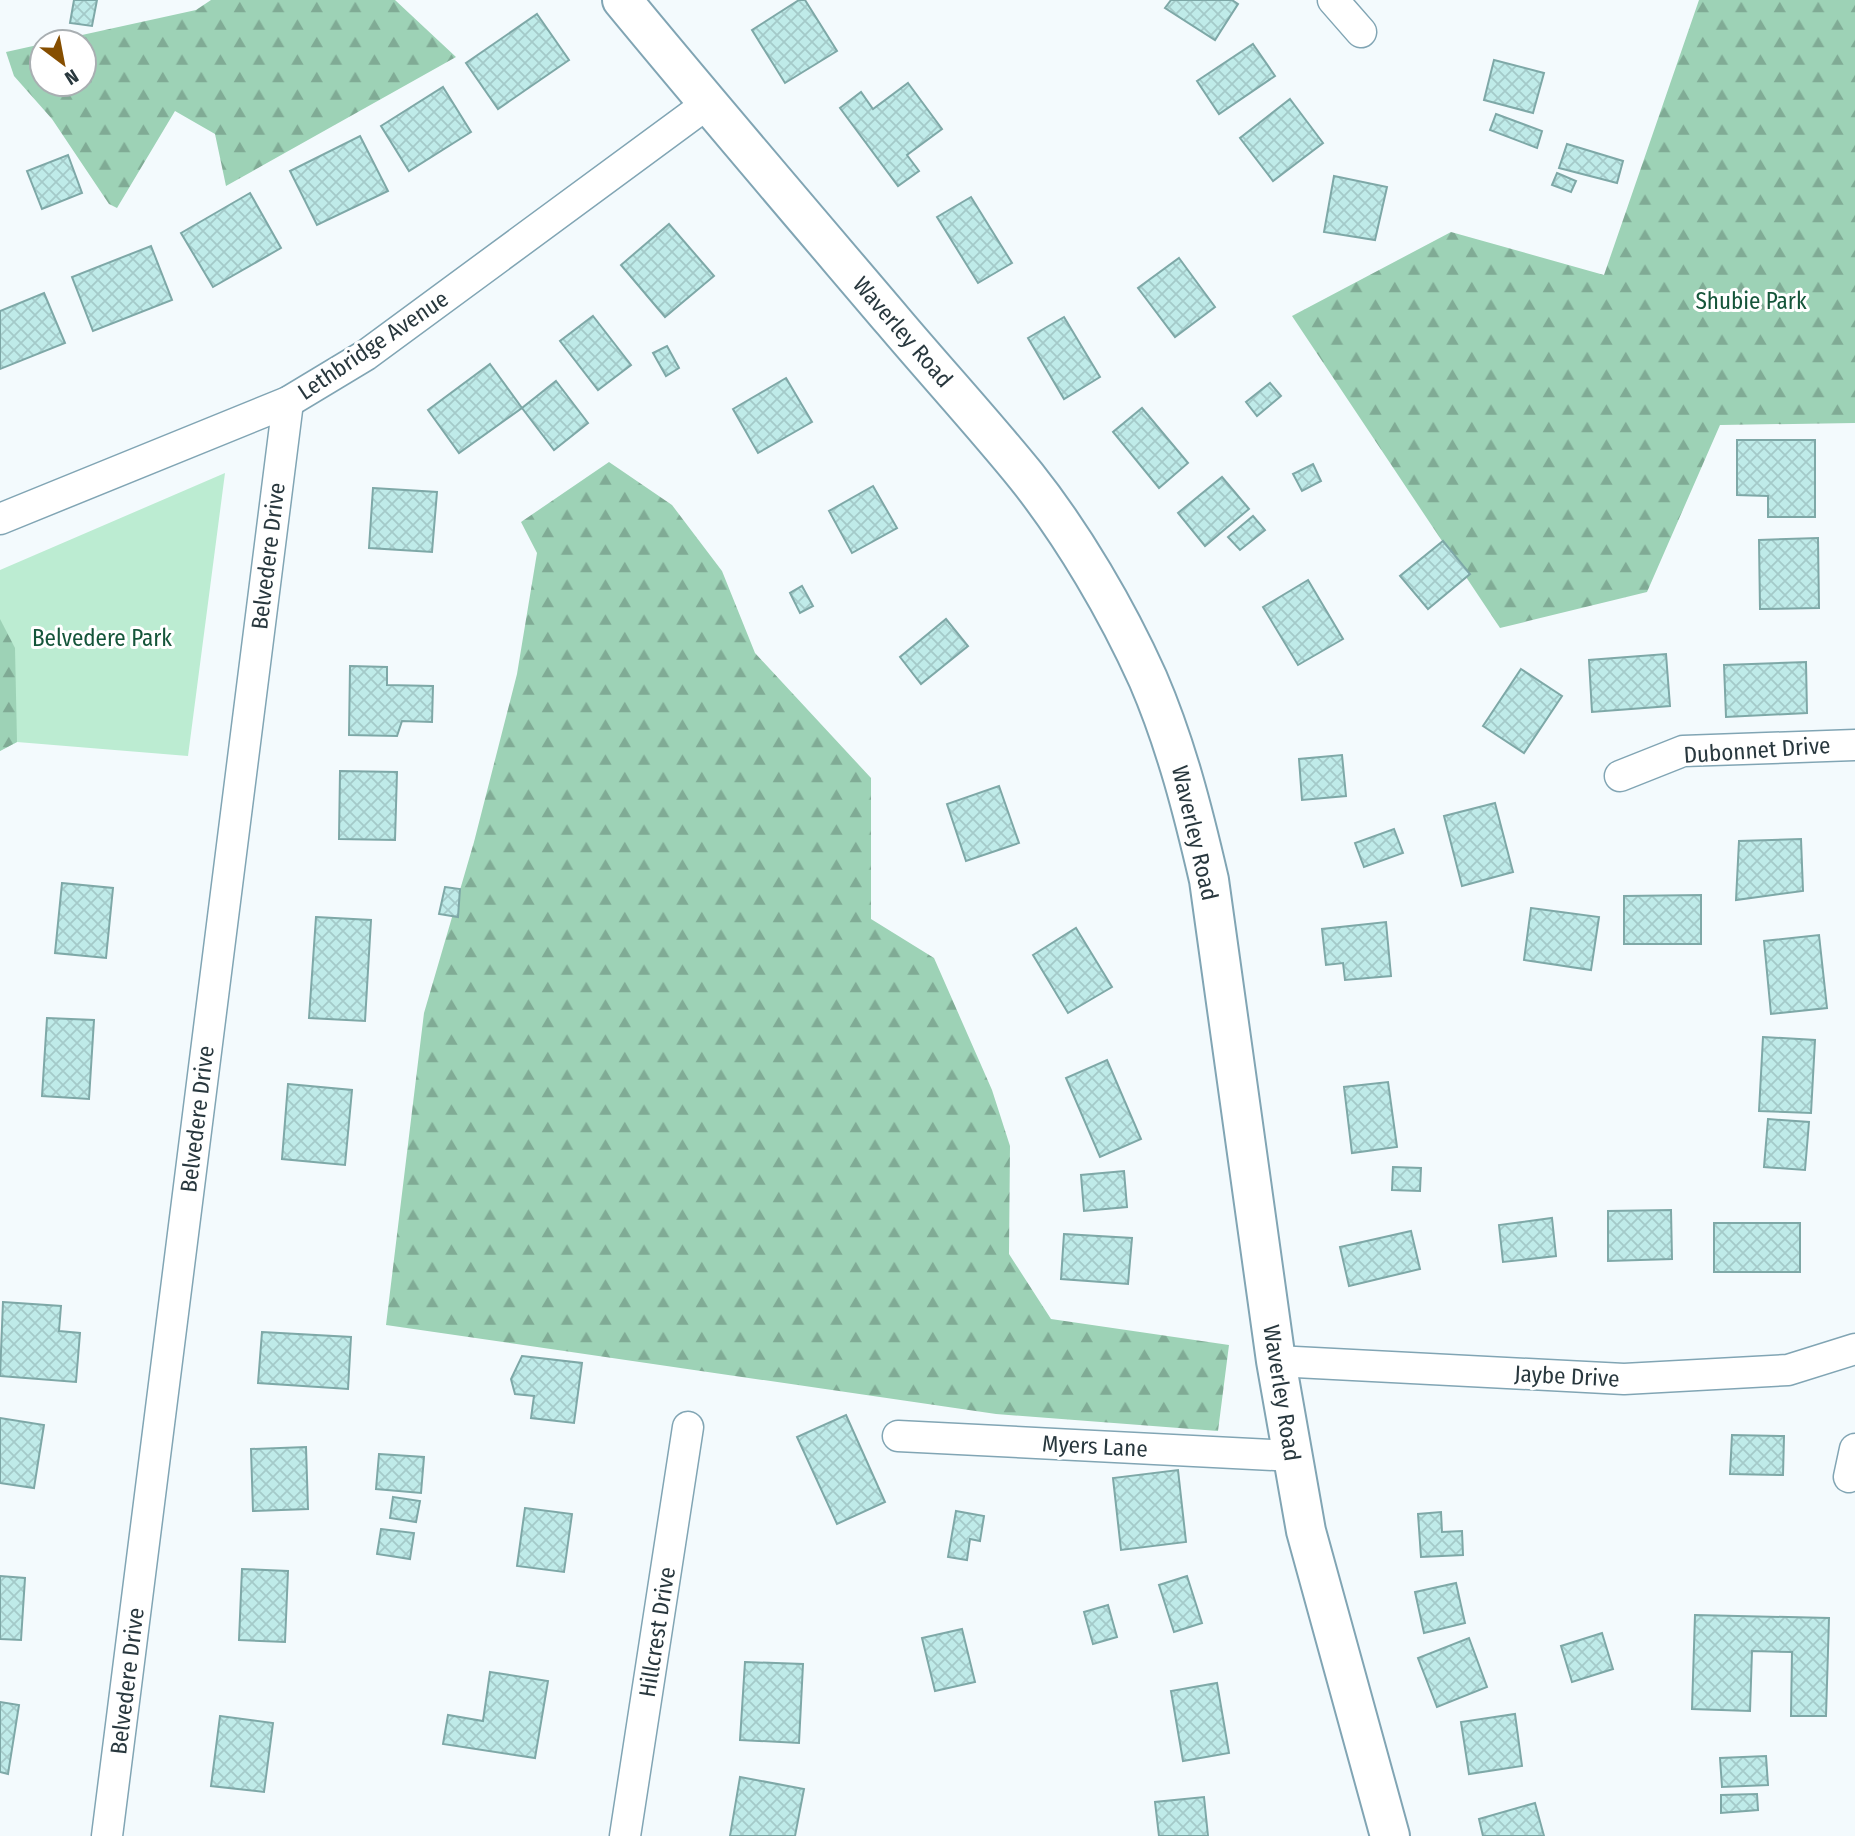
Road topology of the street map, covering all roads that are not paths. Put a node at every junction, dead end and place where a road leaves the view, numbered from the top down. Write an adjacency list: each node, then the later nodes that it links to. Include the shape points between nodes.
1 (622, 0): 4 (main road, Waverley Road)
2 (1333, 0): 3 (street)
3 (1361, 32)
4 (707, 104): 5 (street, Lethbridge Avenue, via 366,355); 10 (main road, Waverley Road, via 1027,478 1078,551 1147,678 1191,802 1209,880)
5 (288, 402): 6 (street, Lethbridge Avenue); 14 (street, Belvedere Drive)
6 (0, 519)
7 (1855, 745): 8 (street, Dubonnet Drive, via 1683,751)
8 (1620, 776)
9 (1855, 1349): 10 (street, Jaybe Drive, via 1788,1370 1624,1379)
10 (1276, 1361): 13 (main road, Waverley Road)
11 (688, 1427): 15 (street, Hillcrest Drive)
12 (898, 1436): 13 (street, Myers Lane)
13 (1293, 1456): 16 (main road, Waverley Road, via 1306,1531)
14 (107, 1836)
15 (625, 1836)
16 (1390, 1836)

